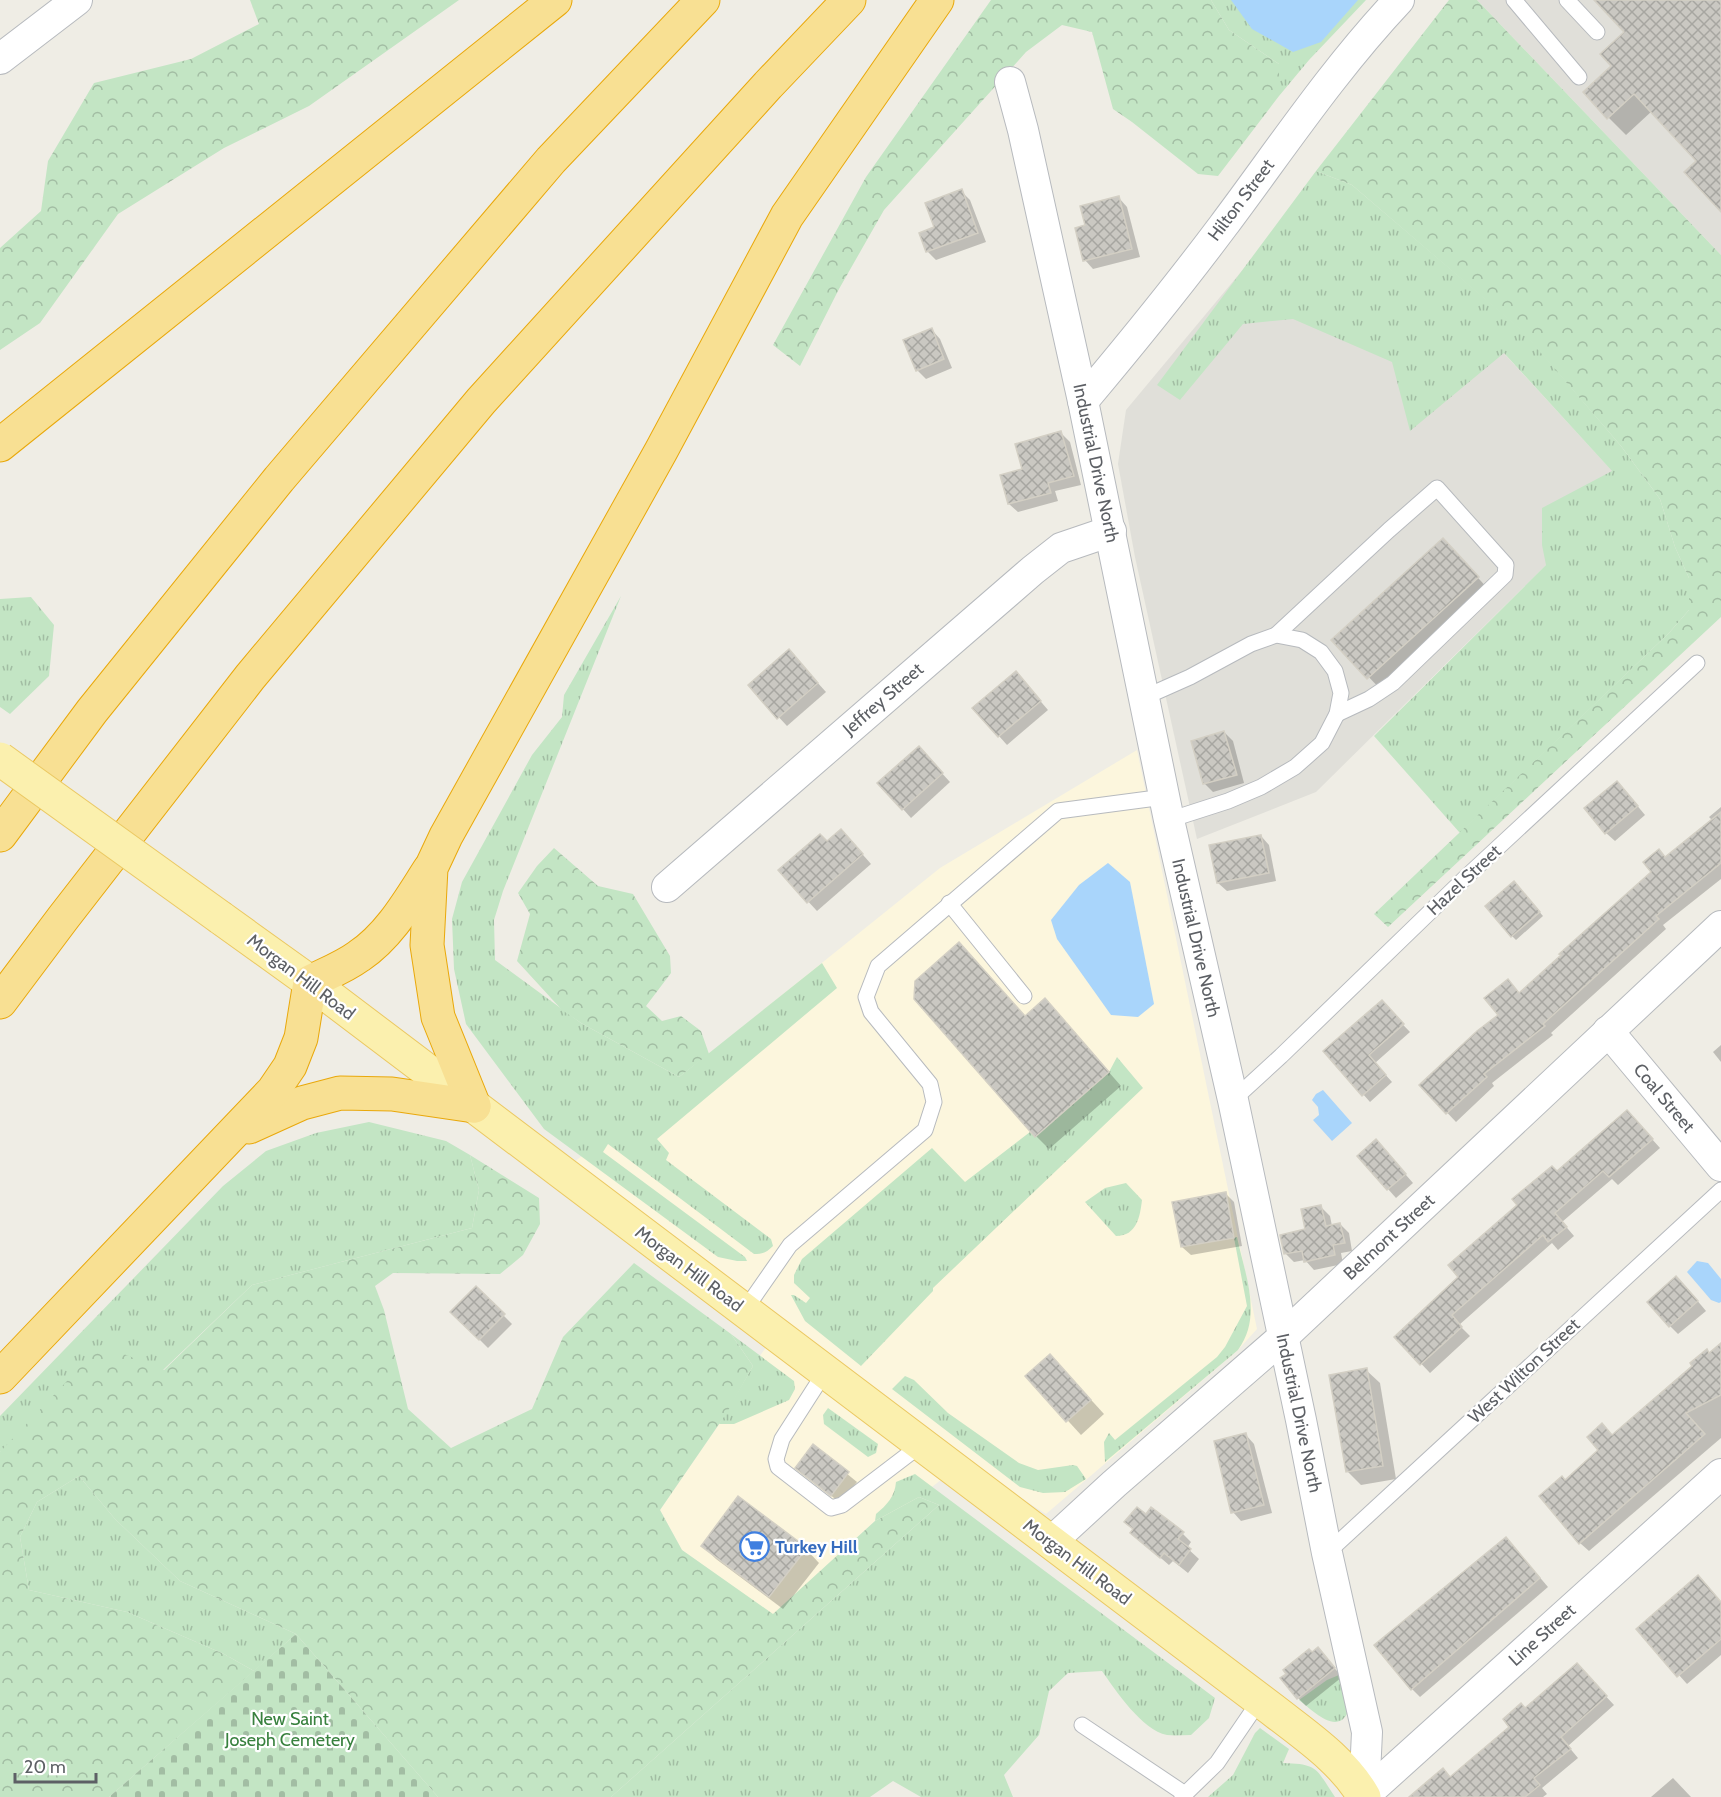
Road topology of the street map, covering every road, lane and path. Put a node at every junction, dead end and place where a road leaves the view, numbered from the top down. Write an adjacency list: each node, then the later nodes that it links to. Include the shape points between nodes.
1 (77, 0): 10 (street)
2 (555, 0): 14 (highway)
3 (703, 0): 22 (highway, via 552,160 279,478 92,711)
4 (849, 0): 29 (highway, via 481,401 250,677)
5 (937, 0): 23 (highway, via 787,216)
6 (1399, 0): 13 (street, Hilton Street, via 1323,90 1222,227)
7 (1514, 0): 11 (lane)
8 (1567, 0): 9 (lane)
9 (1597, 32)
10 (0, 59)
11 (1579, 77)
12 (1010, 82): 13 (street, Industrial Drive North)
13 (1083, 401): 15 (street, Industrial Drive North)
14 (0, 445)
15 (1111, 531): 18 (street, Industrial Drive North); 24 (street, Jeffrey Street, via 1061,548 1033,570)
16 (1276, 635): 18 (lane); 19 (lane, via 1302,640 1321,652 1335,671 1341,693); 19 (lane, via 1437,489 1506,565 1504,575 1393,683)
17 (1697, 663): 31 (lane, Hazel Street)
18 (1145, 697): 21 (street, Industrial Drive North)
19 (1338, 714): 21 (lane, via 1322,743 1295,767 1260,787 1228,801)
20 (0, 759): 27 (main road, Morgan Hill Road, bridge)
21 (1167, 808): 25 (lane, via 1058,811); 31 (street, Industrial Drive North)
22 (0, 835)
23 (430, 868): 27 (highway, via 393,924 375,943 358,957); 32 (highway, via 427,945 436,1007)
24 (666, 887)
25 (949, 903): 28 (lane); 36 (lane, via 878,966 866,997 871,1012 930,1084 934,1102 926,1130 790,1245)
26 (1721, 926): 30 (street, Belmont Street)
27 (310, 982): 32 (main road, Morgan Hill Road); 33 (highway, via 303,1031 290,1066 273,1091)
28 (1024, 996)
29 (0, 1002)
30 (1608, 1031): 34 (street, Coal Street); 37 (street, Belmont Street)
31 (1233, 1100): 37 (street, Industrial Drive North)
32 (474, 1106): 33 (highway, via 392,1094 332,1094 256,1122); 36 (main road, Morgan Hill Road)
33 (225, 1142): 39 (highway)
34 (1721, 1166)
35 (1721, 1190): 43 (lane, West Wilton Street)
36 (744, 1311): 38 (main road, Morgan Hill Road)
37 (1283, 1338): 42 (street, Belmont Street); 43 (street, Industrial Drive North)
38 (825, 1372): 40 (main road, Morgan Hill Road); 40 (lane, via 782,1439 776,1459 778,1467 831,1508 842,1505)
39 (0, 1377)
40 (922, 1444): 42 (main road, Morgan Hill Road)
41 (1721, 1474): 47 (street, Line Street)
42 (1051, 1542): 44 (main road, Morgan Hill Road)
43 (1327, 1553): 47 (street, Industrial Drive North, via 1367,1732)
44 (1260, 1700): 46 (lane, via 1218,1763); 47 (main road, Morgan Hill Road, via 1331,1758)
45 (1082, 1725): 46 (lane)
46 (1184, 1796)
47 (1364, 1796)

